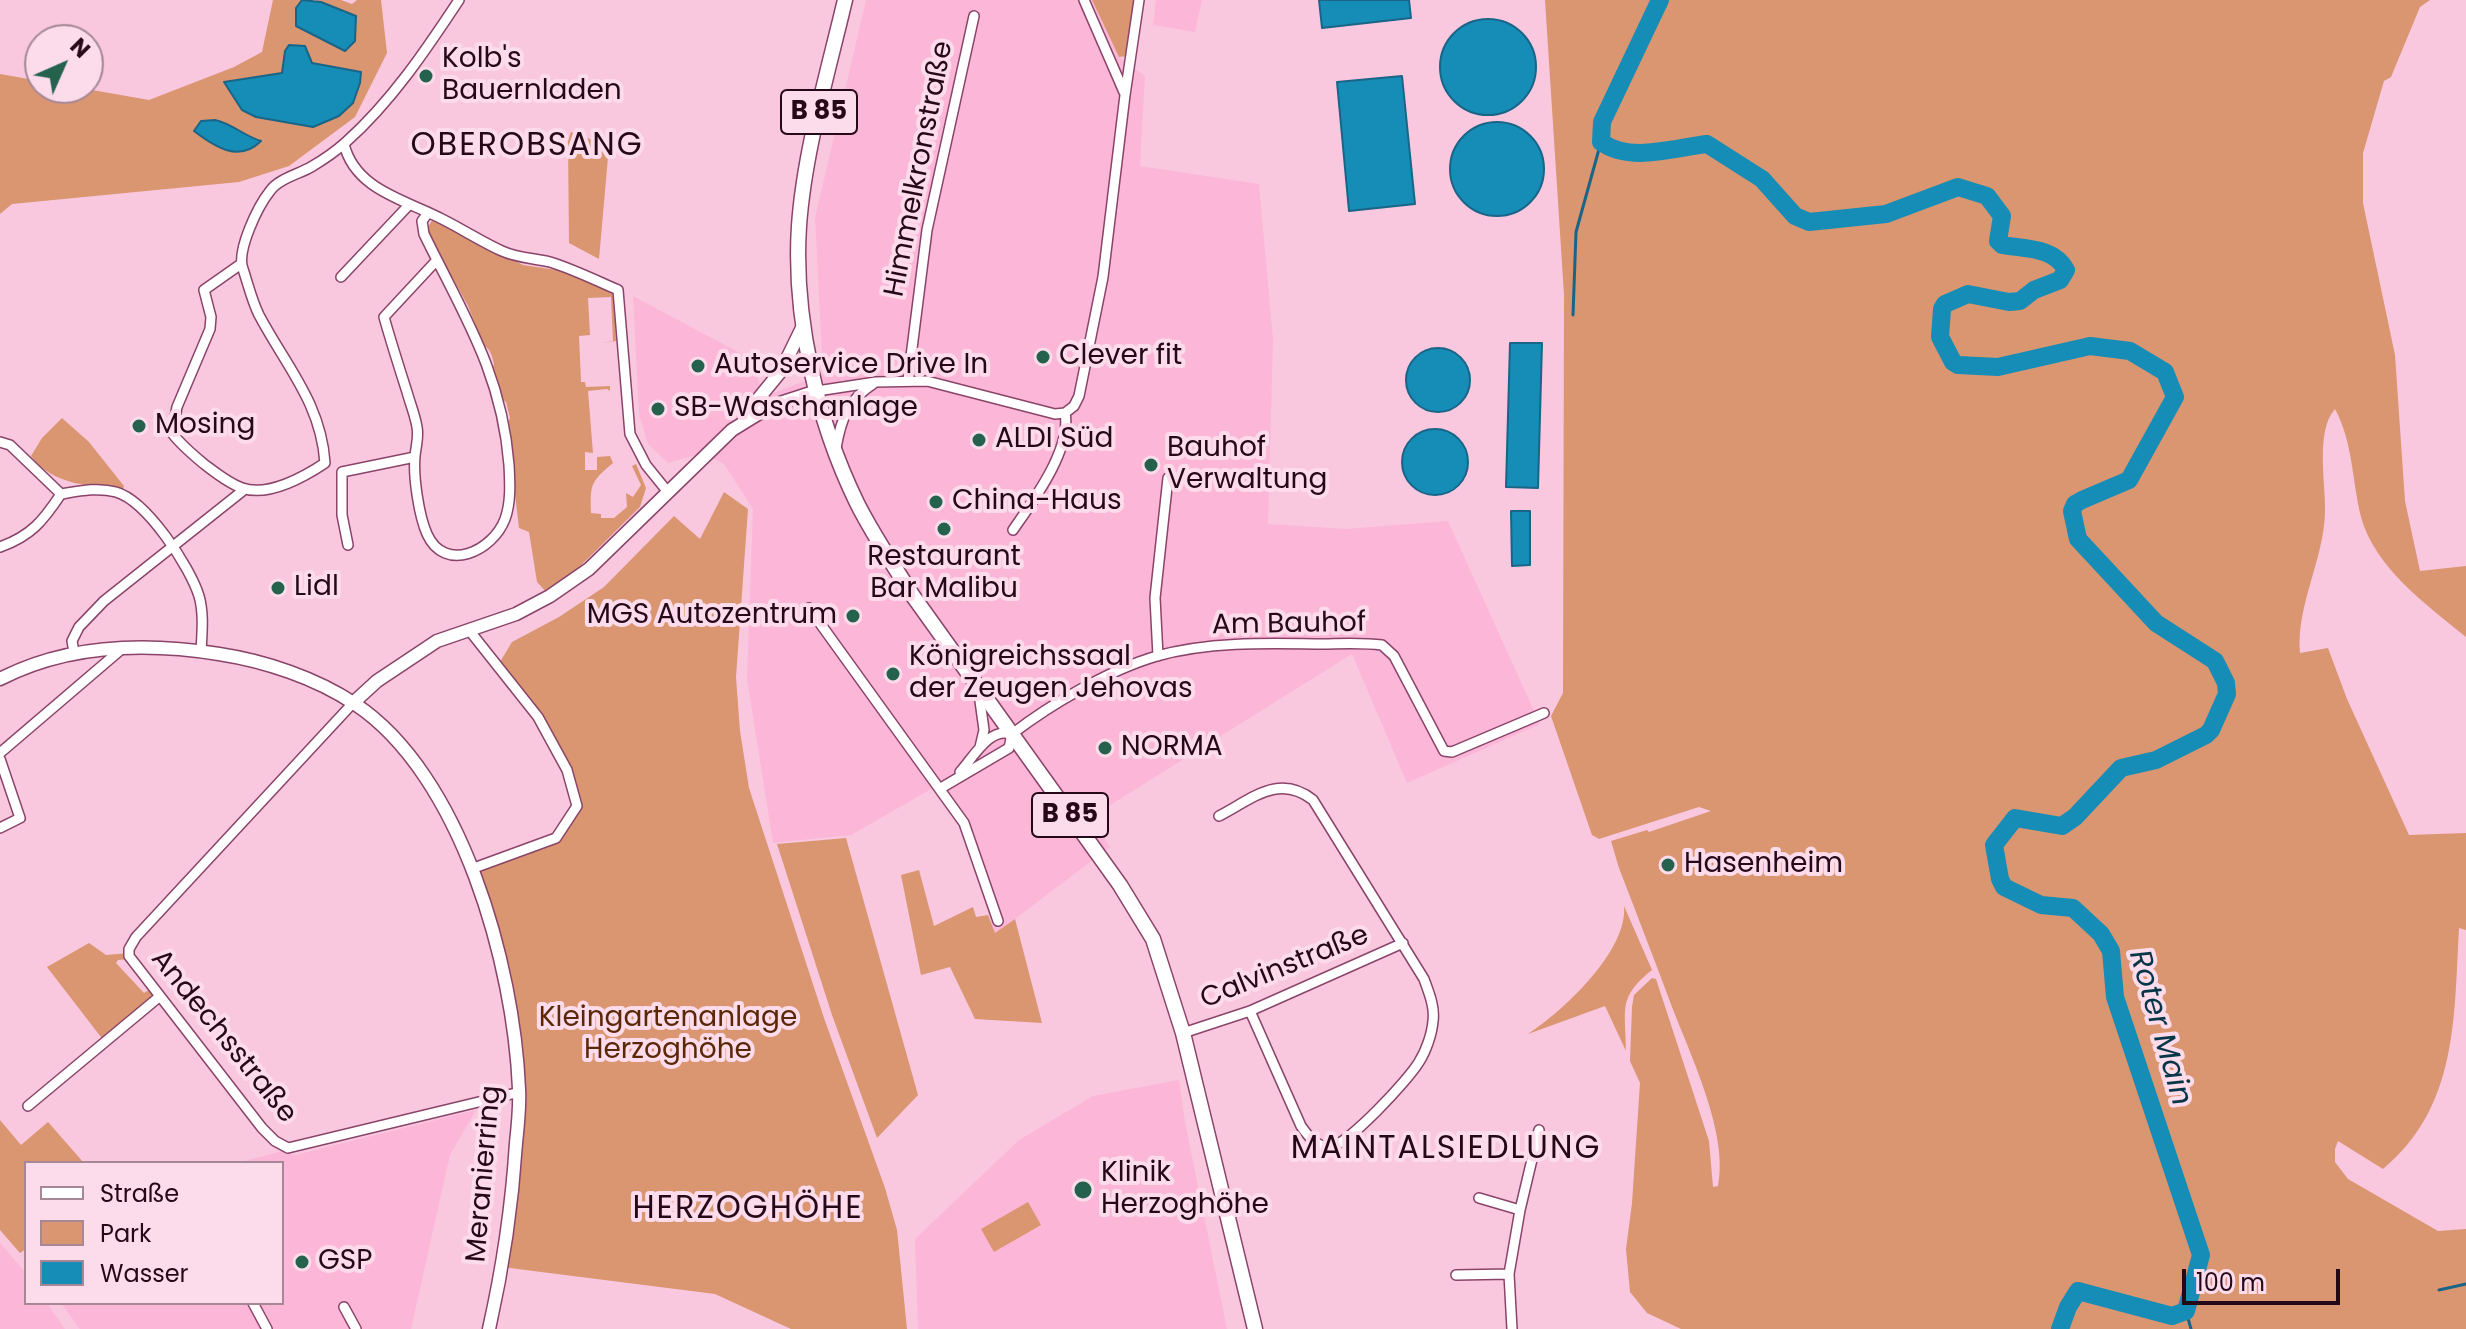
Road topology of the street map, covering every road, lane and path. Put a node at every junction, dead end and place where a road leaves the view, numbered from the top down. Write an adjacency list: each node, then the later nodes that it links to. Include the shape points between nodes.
1 (459, 0): 7 (street, via 415,66)
2 (845, 0): 13 (main road, B 85, via 799,225)
3 (1084, 0): 6 (street)
4 (1139, 0): 6 (street)
5 (974, 16): 14 (street, Himmelkronstraße, via 927,230)
6 (1125, 95): 17 (street, via 1103,277 1079,396)
7 (344, 144): 8 (street, via 354,166 380,191); 11 (street, via 272,187 255,215)
8 (408, 206): 9 (street); 12 (street)
9 (428, 213): 10 (street, via 422,221 424,234); 26 (street, via 504,252 547,261 618,290 630,434)
10 (437, 260): 21 (street, via 384,317 417,423); 21 (street, via 485,356 504,430 509,503 491,541 463,556 447,555 436,547 422,517)
11 (241, 264): 22 (street, via 257,311 313,409); 25 (street, via 204,290 210,329 177,407 172,433 190,453)
12 (341, 277)
13 (802, 328): 16 (main road, B 85); 18 (street, via 776,379)
14 (908, 380): 15 (street); 17 (street)
15 (876, 382): 16 (street); 20 (street, via 848,405)
16 (817, 391): 18 (street, via 771,406); 20 (main road, B 85)
17 (1065, 413): 28 (street, via 1057,455)
18 (732, 430): 26 (street)
19 (0, 442): 27 (street, via 10,445)
20 (836, 450): 39 (main road, B 85, via 884,552)
21 (415, 457): 23 (street)
22 (325, 463): 23 (street); 25 (street, via 291,483)
23 (342, 472): 29 (street)
24 (1168, 478): 37 (street, via 1155,598)
25 (245, 489): 31 (street)
26 (667, 491): 33 (street, via 589,569 516,614)
27 (61, 494): 30 (street, via 36,528); 31 (street, via 117,492 145,510)
28 (1013, 530)
29 (348, 545)
30 (0, 547)
31 (172, 548): 35 (street, via 200,599); 36 (street, via 79,627 72,641)
32 (809, 608): 47 (street)
33 (469, 630): 40 (street, via 410,657); 50 (street, via 538,717 567,770 577,806 556,838)
34 (124, 647): 35 (street, Meranierring); 36 (street, Meranierring); 44 (street)
35 (201, 651): 40 (street, Meranierring, via 263,663)
36 (74, 652): 38 (street, Meranierring)
37 (1158, 656): 41 (street, Am Bauhof, via 1280,643 1382,645 1394,656 1444,751); 42 (street, Am Bauhof, via 1068,698)
38 (0, 679)
39 (978, 687): 42 (main road, B 85); 43 (street, via 984,730)
40 (353, 703): 50 (street, Meranierring, via 399,745 426,779); 53 (street, Andechsstraße, via 133,941 131,959)
41 (1544, 713)
42 (1012, 734): 43 (street, via 999,733); 46 (street, via 1009,748); 55 (main road, B 85, via 1143,921 1160,955)
43 (977, 751): 46 (street)
44 (0, 753)
45 (0, 759): 49 (street, via 20,818)
46 (955, 778): 47 (street)
47 (941, 788): 51 (street, via 970,835)
48 (1219, 816): 52 (street, via 1277,787 1307,795)
49 (0, 828)
50 (474, 868): 56 (street, Meranierring, via 500,962)
51 (998, 921)
52 (1403, 943): 54 (street, Calvinstraße); 54 (street, via 1424,979 1433,1007 1431,1030 1419,1063 1337,1146 1310,1138 1301,1126)
53 (159, 997): 56 (street, Andechsstraße, via 262,1128 288,1148); 57 (street)
54 (1250, 1011): 55 (street, Calvinstraße)
55 (1183, 1033): 68 (main road, B 85)
56 (520, 1092): 67 (street, Meranierring, via 512,1202)
57 (28, 1106)
58 (1539, 1130): 60 (street)
59 (1479, 1198): 60 (street)
60 (1520, 1210): 61 (street)
61 (1509, 1274): 62 (street); 69 (street)
62 (1456, 1275)
63 (254, 1305): 65 (street)
64 (344, 1307): 66 (street)
65 (267, 1329)
66 (356, 1329)
67 (489, 1329)
68 (1255, 1329)
69 (1512, 1329)

